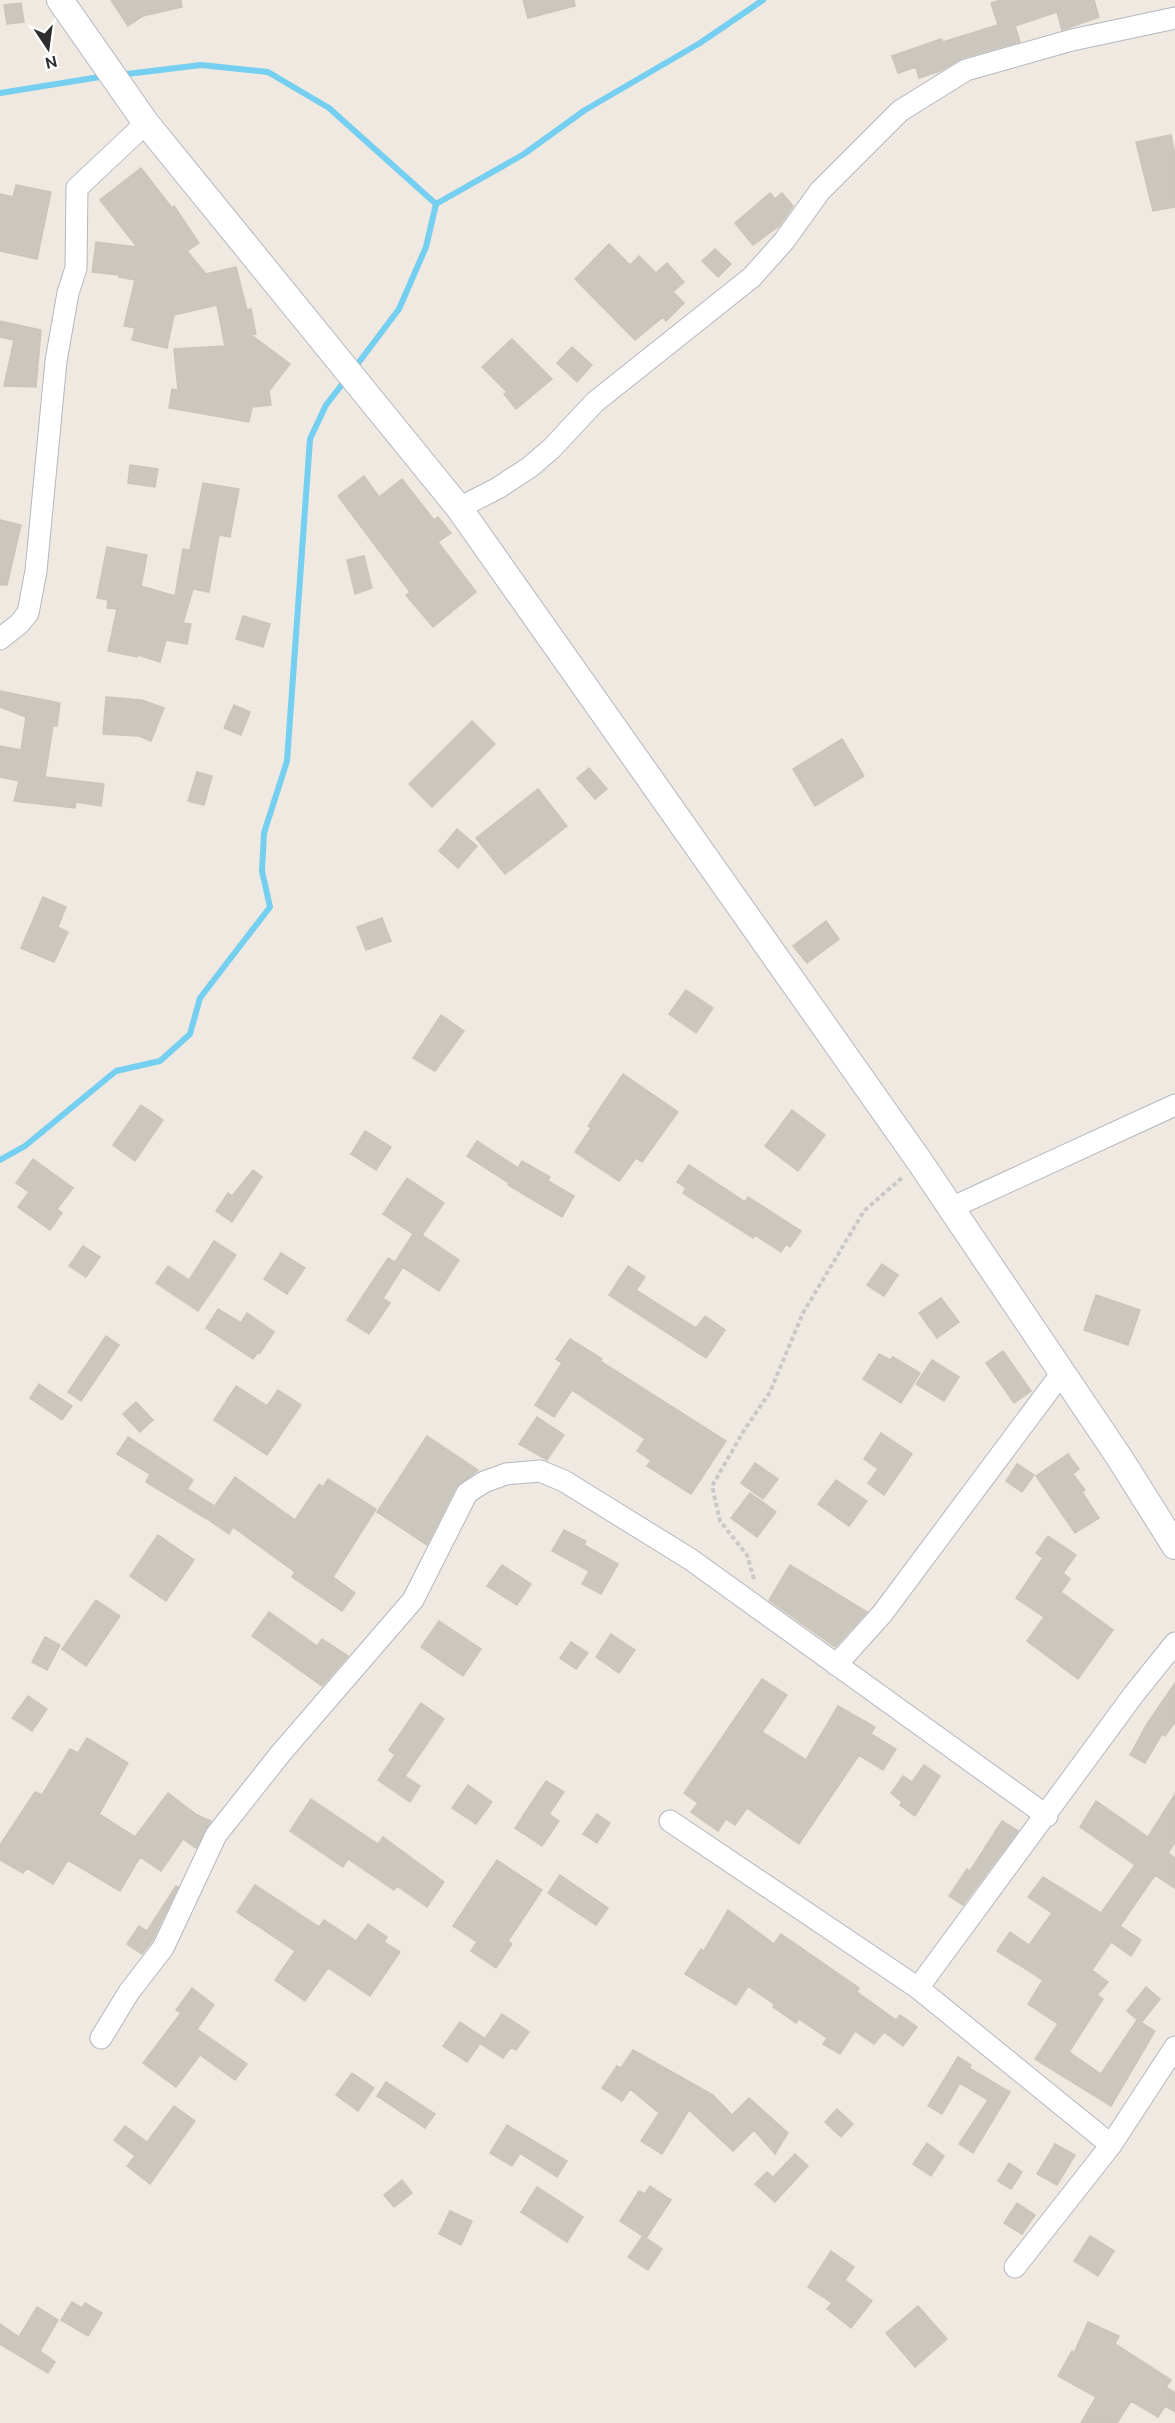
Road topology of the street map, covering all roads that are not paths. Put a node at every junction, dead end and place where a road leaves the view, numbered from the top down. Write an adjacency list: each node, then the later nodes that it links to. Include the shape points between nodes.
1 (60, 0): 3 (street)
2 (1175, 18): 4 (street, via 1072,40 966,70 900,111 820,191 752,277 595,402 530,467)
3 (146, 123): 4 (street); 5 (street, via 77,188 76,268 56,361 36,571 28,613)
4 (459, 508): 7 (street)
5 (0, 639)
6 (1175, 1106): 7 (street)
7 (951, 1208): 8 (street)
8 (1061, 1374): 9 (street); 11 (street, via 882,1614)
9 (1175, 1546)
10 (1175, 1643): 12 (street)
11 (836, 1665): 12 (street); 15 (street, via 690,1559 564,1481 540,1471 522,1471 484,1482 467,1493 413,1600 281,1752 216,1835 163,1948 129,1992)
12 (1047, 1816): 14 (street)
13 (670, 1821): 14 (street)
14 (918, 1988): 17 (street)
15 (101, 2038)
16 (1175, 2047): 17 (street)
17 (1111, 2145): 18 (street)
18 (1015, 2267)

